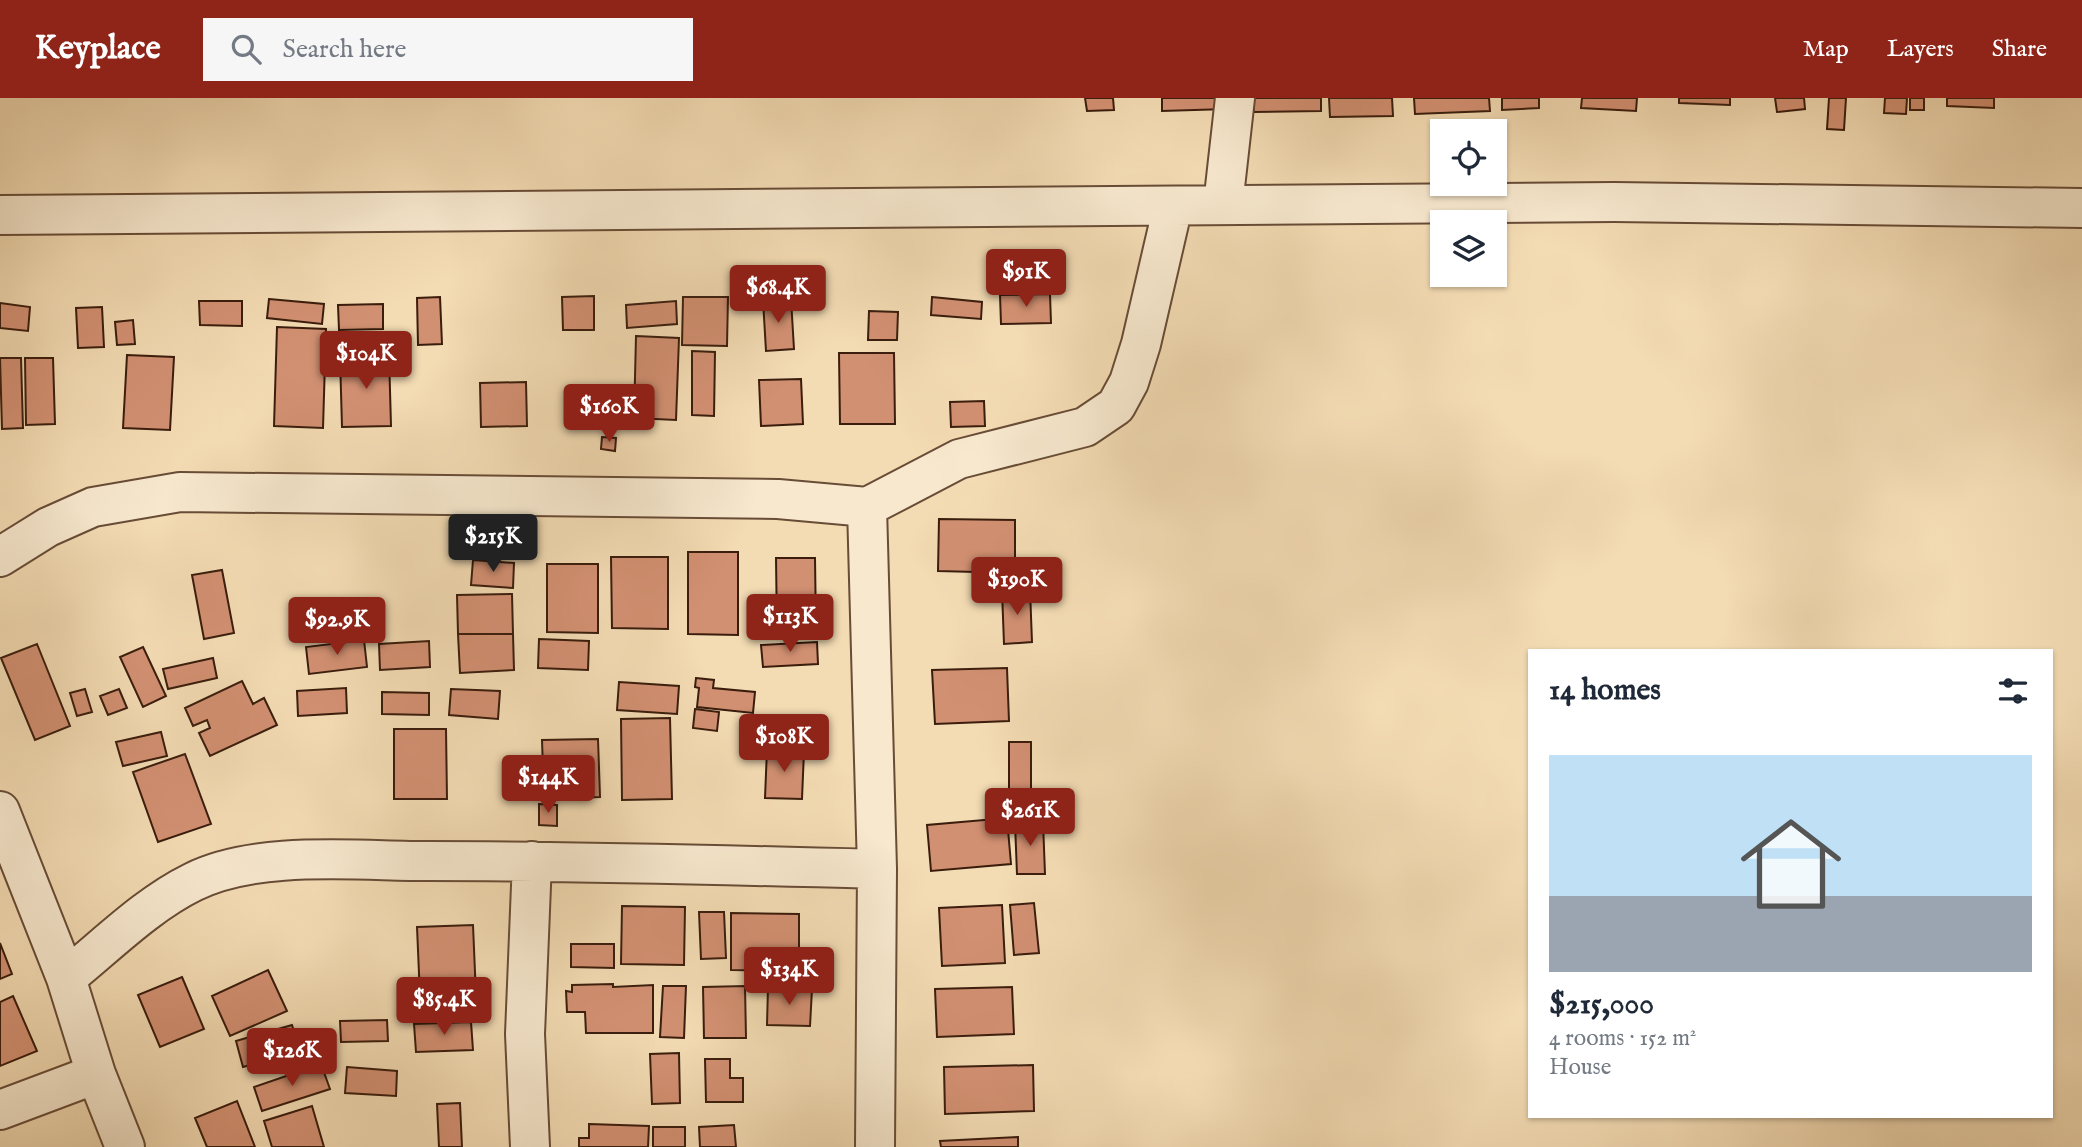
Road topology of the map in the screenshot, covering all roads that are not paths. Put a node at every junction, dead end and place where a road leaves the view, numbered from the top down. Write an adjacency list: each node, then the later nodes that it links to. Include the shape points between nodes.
1 (1235, 98): 2 (street)
2 (1223, 205): 3 (street); 4 (street, via 1627,202)
3 (1173, 206): 5 (street); 6 (street, via 1141,344 1116,406 1085,426 959,459)
4 (2082, 208)
5 (0, 215)
6 (867, 507): 7 (street, via 778,499 180,492 93,507 48,527); 10 (street)
7 (0, 557)
8 (0, 811): 11 (street)
9 (532, 861): 10 (street); 11 (street, via 281,860 238,868 194,882 170,897); 15 (street, via 525,1034)
10 (877, 869): 16 (street)
11 (66, 978): 12 (street)
12 (96, 1074): 13 (street); 14 (street)
13 (0, 1110)
14 (125, 1147)
15 (530, 1147)
16 (875, 1147)

